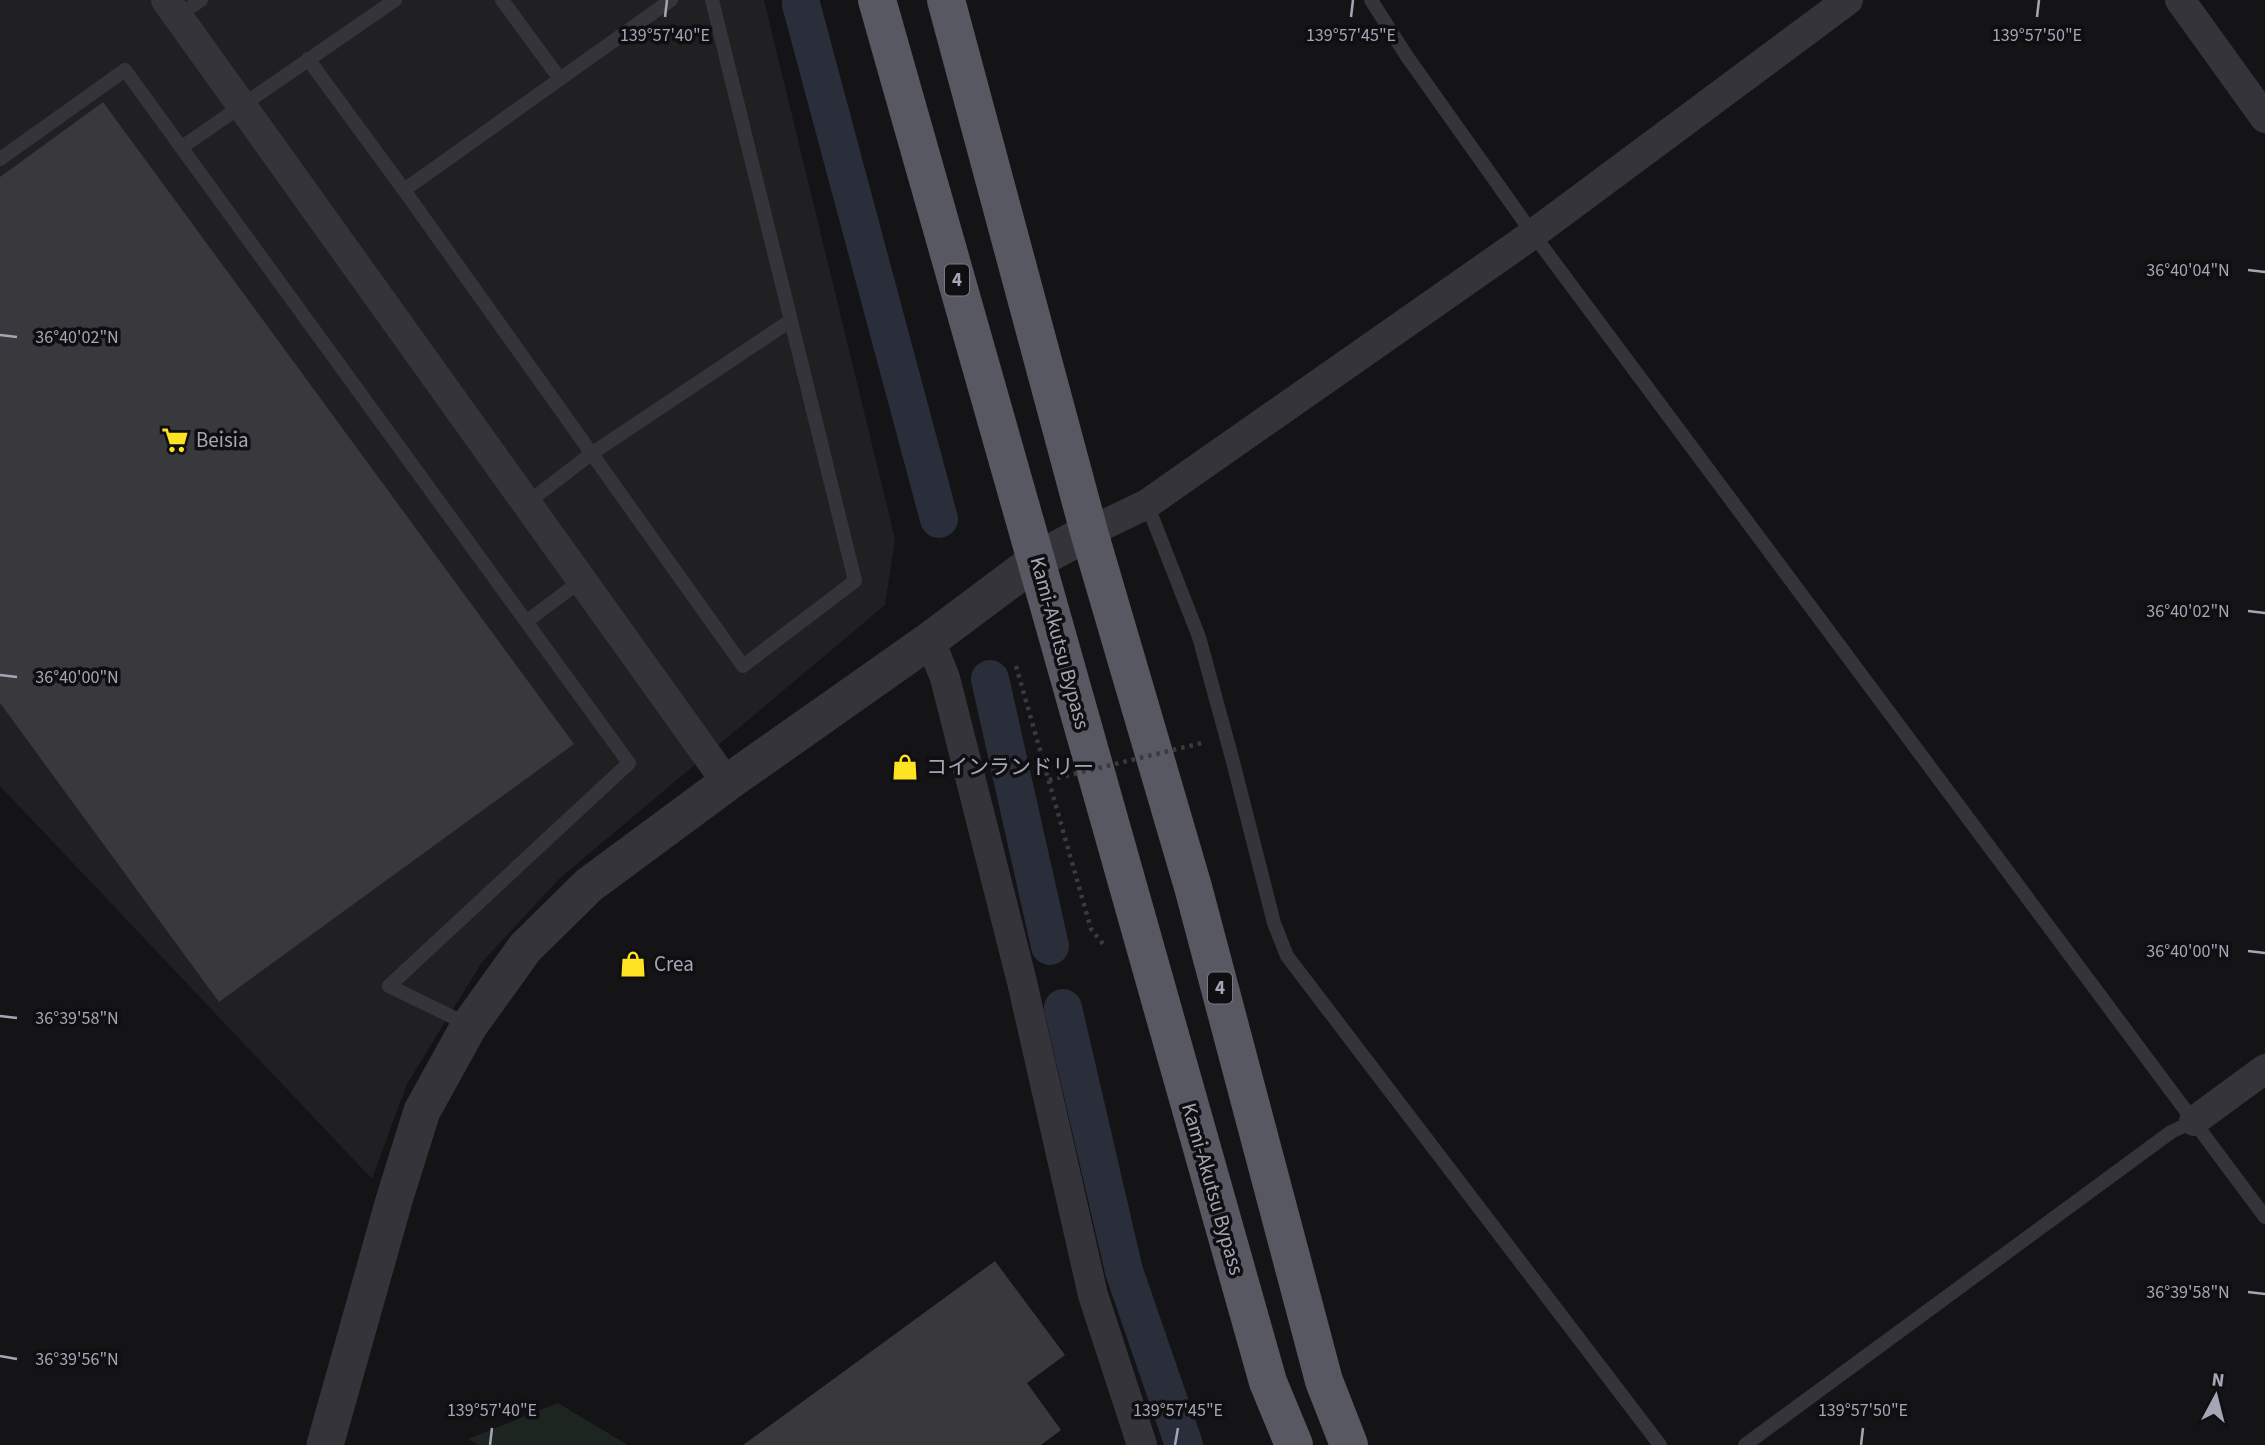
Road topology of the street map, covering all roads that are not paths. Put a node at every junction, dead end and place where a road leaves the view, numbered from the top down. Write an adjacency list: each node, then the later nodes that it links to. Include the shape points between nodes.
1 (396, 0): 11 (lane)
2 (502, 0): 12 (lane)
3 (671, 0): 12 (lane)
4 (712, 0): 19 (lane)
5 (877, 0): 24 (highway, Kami-Akutsu Bypass / 4)
6 (946, 0): 23 (highway, 4)
7 (1371, 0): 18 (lane)
8 (1848, 0): 18 (street)
9 (2180, 0): 14 (street)
10 (182, 5): 13 (street)
11 (308, 59): 13 (lane); 17 (lane)
12 (561, 79): 17 (lane)
13 (241, 104): 15 (lane); 21 (street)
14 (2265, 118)
15 (182, 147): 16 (lane, via 125,70); 26 (lane)
16 (0, 159)
17 (404, 190): 20 (lane)
18 (1533, 234): 22 (street); 31 (lane)
19 (790, 321): 20 (lane); 20 (lane, via 855,581 743,666)
20 (591, 454): 21 (lane)
21 (527, 503): 25 (street)
22 (1147, 504): 23 (street); 37 (lane, via 1199,637 1274,923 1287,956)
23 (1089, 532): 24 (street); 36 (highway, 4, via 1193,887 1325,1381)
24 (1037, 560): 27 (street); 35 (highway, Kami-Akutsu Bypass / 4, via 1268,1382)
25 (582, 580): 26 (lane); 28 (street)
26 (527, 621): 29 (lane, via 629,763 389,986)
27 (930, 640): 28 (street); 34 (street, via 945,678 1022,982 1093,1295)
28 (727, 783): 29 (street, via 589,885 525,948)
29 (469, 1026): 33 (street, via 422,1111)
30 (2265, 1069): 31 (street)
31 (2194, 1121): 32 (lane); 38 (lane, via 2171,1132)
32 (2265, 1217)
33 (325, 1445)
34 (1142, 1445)
35 (1294, 1445)
36 (1349, 1445)
37 (1660, 1445)
38 (1745, 1445)

